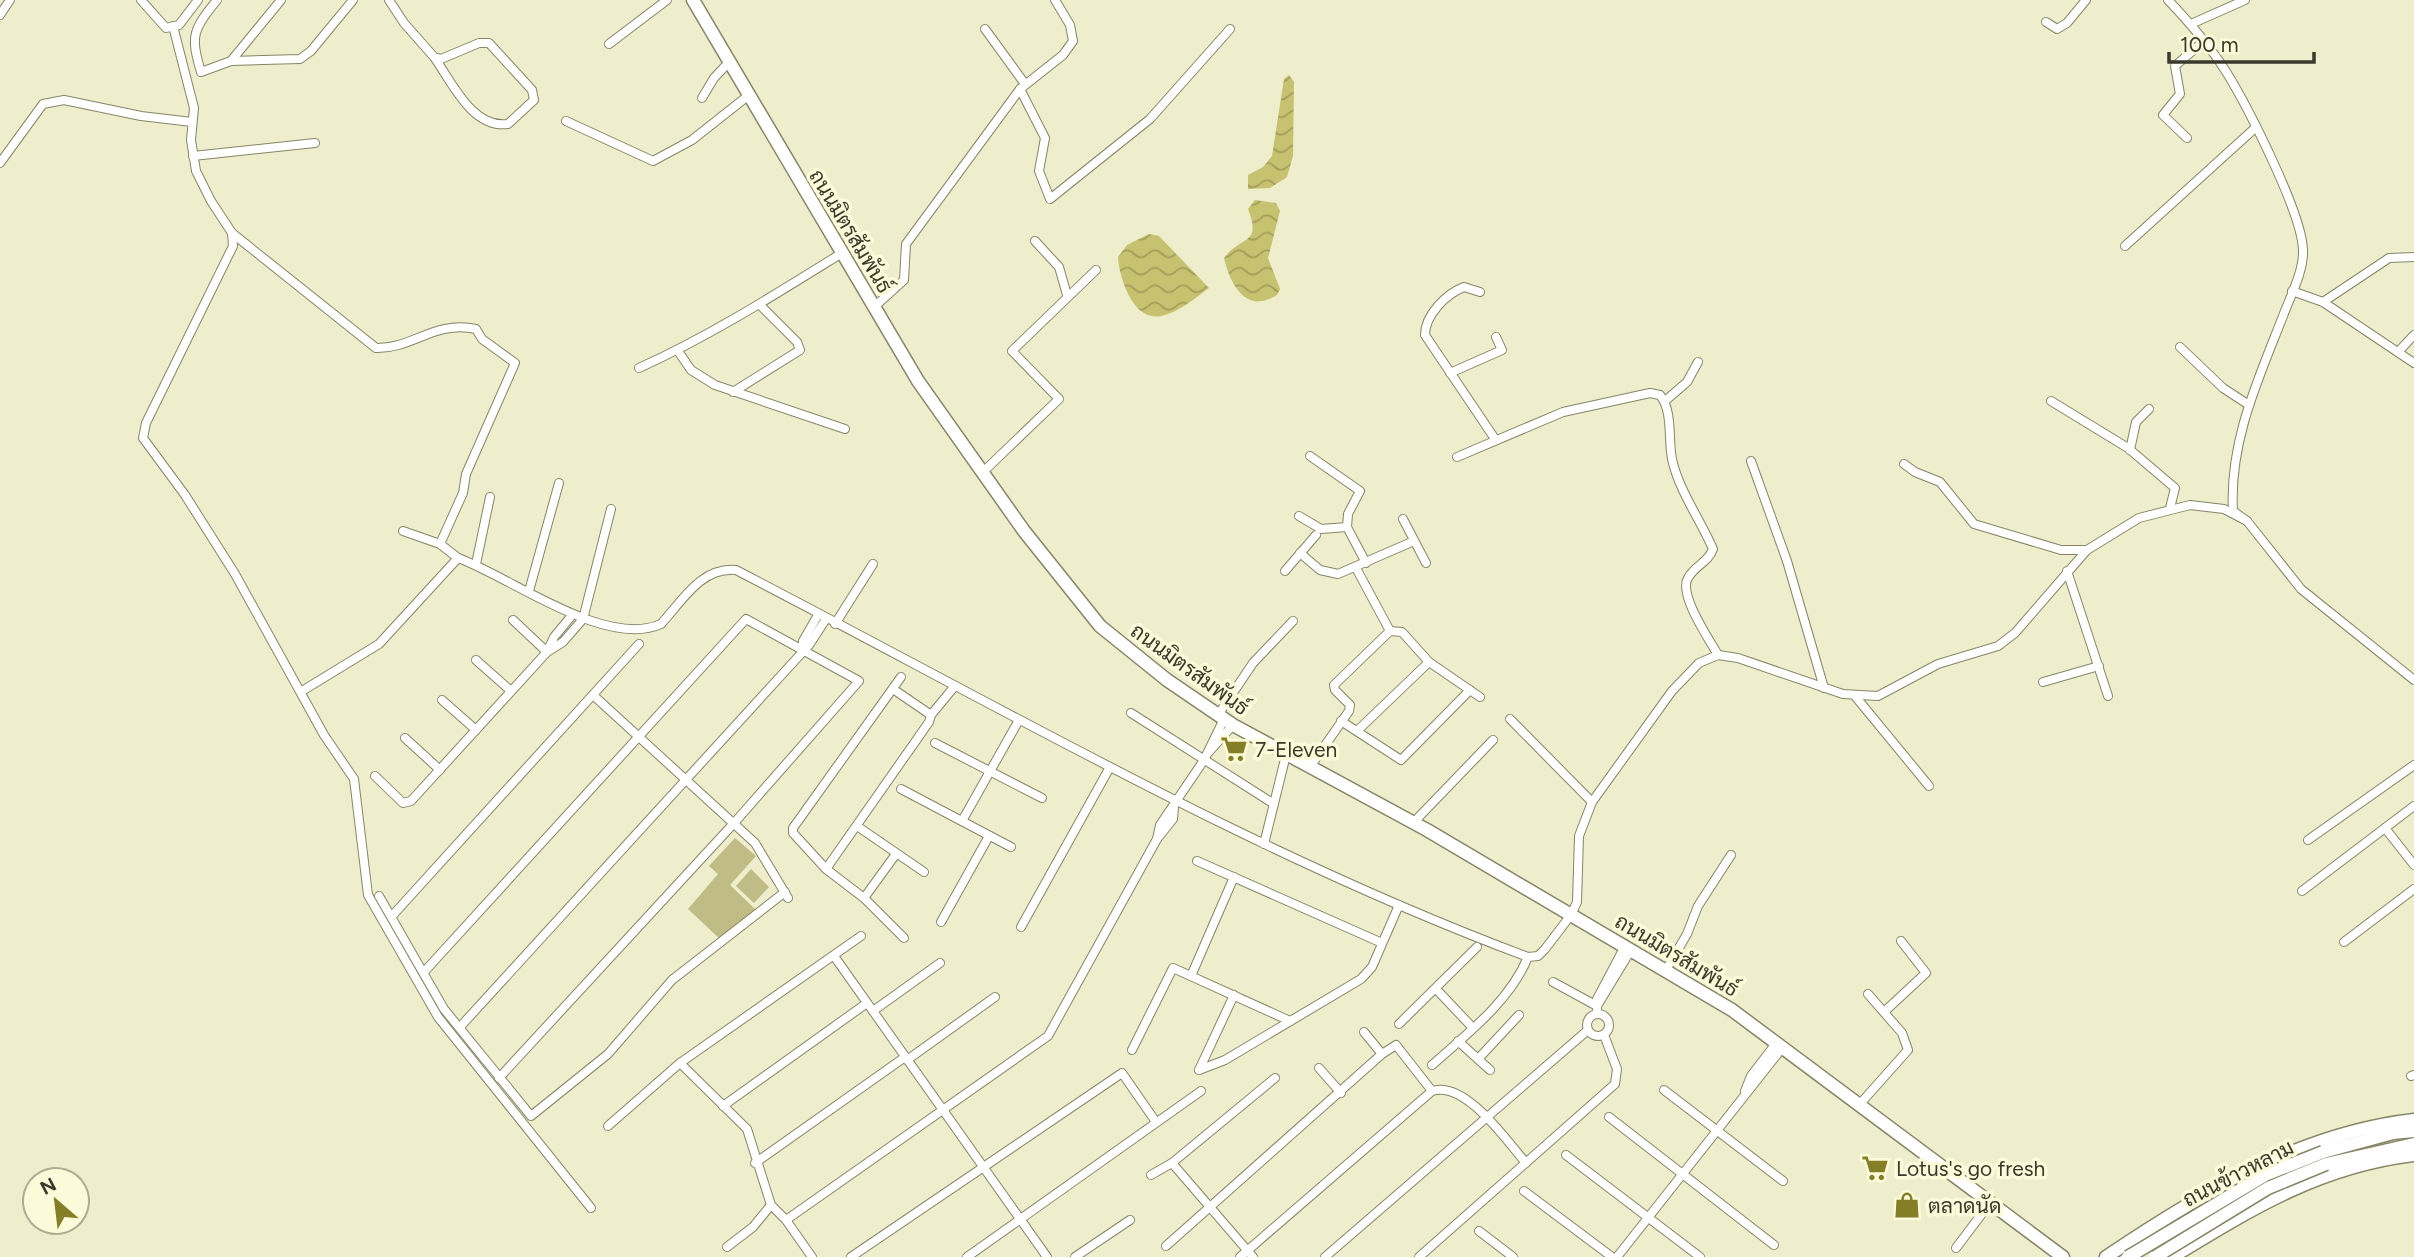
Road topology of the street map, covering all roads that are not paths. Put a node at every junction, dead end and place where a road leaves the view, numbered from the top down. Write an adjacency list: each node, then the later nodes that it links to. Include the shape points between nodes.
1 (10, 0): 14 (street)
2 (141, 0): 17 (street, via 166,28)
3 (198, 0): 17 (street)
4 (217, 0): 23 (street, via 197,25 193,43 201,72)
5 (281, 0): 23 (street)
6 (353, 0): 23 (street, via 300,59)
7 (390, 0): 22 (street)
8 (667, 0): 21 (street)
9 (693, 0): 24 (street, ถนนมิตรสัมพันธ์)
10 (1055, 0): 25 (street, via 1070,25 1073,41 1063,55)
11 (2086, 0): 15 (street, via 2057,29)
12 (2168, 0): 16 (street)
13 (2245, 0): 16 (street)
14 (0, 15)
15 (2046, 22)
16 (2191, 24): 20 (street)
17 (173, 26): 29 (street, via 194,108)
18 (985, 29): 25 (street)
19 (1230, 29): 25 (street, via 1150,119 1050,199 1039,171 1045,138)
20 (2204, 41): 30 (street); 31 (street, via 2175,66 2180,93 2163,116)
21 (609, 44)
22 (434, 57): 22 (street, via 441,59 489,43 532,90 534,100 505,125 479,117)
23 (231, 61)
24 (730, 61): 26 (street, ถนนมิตรสัมพันธ์); 27 (street)
25 (1022, 86): 46 (street, via 906,244 904,280)
26 (749, 95): 28 (street, via 692,140 653,161); 38 (street, ถนนมิตรสัมพันธ์)
27 (702, 98)
28 (566, 121)
29 (192, 122): 33 (street); 34 (street, via 51,101 36,111)
30 (2255, 129): 37 (street); 41 (street, via 2294,211 2304,251)
31 (2187, 138)
32 (315, 143): 33 (street)
33 (193, 156): 35 (street, via 211,201)
34 (0, 163)
35 (232, 233): 80 (street, via 376,348 457,325 476,329 482,339 515,363); 113 (street, via 233,246 146,422 143,438 210,534)
36 (1035, 241): 43 (street, via 1059,267)
37 (2125, 246)
38 (842, 253): 45 (street); 46 (street, ถนนมิตรสัมพันธ์)
39 (2414, 257): 44 (street, via 2389,258)
40 (1096, 270): 43 (street)
41 (2292, 291): 44 (street); 59 (street)
42 (1480, 292): 55 (street, via 1459,289 1428,320 1425,335)
43 (1067, 295): 68 (street, via 1012,351 1059,399)
44 (2323, 302): 51 (street)
45 (760, 304): 50 (street); 56 (street, via 800,350)
46 (874, 306): 68 (street, ถนนมิตรสัมพันธ์, via 918,381)
47 (2414, 335): 51 (street)
48 (1496, 337): 55 (street, via 1502,349)
49 (2180, 347): 59 (street, via 2223,388)
50 (678, 351): 54 (street); 56 (street, via 694,373)
51 (2398, 352): 53 (street)
52 (1698, 362): 57 (street, via 1687,382)
53 (2414, 363)
54 (639, 368)
55 (1450, 373): 62 (street)
56 (733, 393): 61 (street)
57 (1665, 401): 62 (street, via 1650,393 1595,404); 102 (street, via 1677,473 1713,549 1688,578 1685,593)
58 (2051, 401): 63 (street)
59 (2249, 405): 75 (street, via 2231,487 2233,511)
60 (2149, 409): 63 (street, via 2136,422)
61 (845, 429)
62 (1495, 439): 65 (street)
63 (2130, 450): 71 (street, via 2175,488)
64 (1310, 456): 76 (street, via 1360,491)
65 (1457, 457)
66 (1751, 461): 110 (street, via 1787,561)
67 (1905, 464): 81 (street, via 1940,482 1974,524 2061,550)
68 (984, 472): 124 (street, ถนนมิตรสัมพันธ์, via 1039,551 1100,626)
69 (559, 483): 91 (street)
70 (490, 498): 86 (street)
71 (2170, 508): 75 (street, via 2224,509); 81 (street, via 2139,517)
72 (611, 509): 94 (street)
73 (1299, 516): 76 (street, via 1321,529)
74 (1402, 519): 79 (street)
75 (2247, 521): 107 (street, via 2301,589)
76 (1347, 527): 85 (street)
77 (403, 531): 80 (street)
78 (1317, 535): 82 (street)
79 (1414, 541): 84 (street); 85 (street)
80 (440, 544): 83 (street)
81 (2087, 551): 90 (street)
82 (1300, 553): 88 (street, via 1328,573); 89 (street)
83 (458, 558): 86 (street); 113 (street, via 379,644)
84 (1426, 562)
85 (1366, 563): 88 (street)
86 (476, 564): 91 (street)
87 (873, 564): 97 (street)
88 (1356, 568): 98 (street)
89 (1285, 571)
90 (2067, 572): 105 (street); 116 (street, via 2015,633 1998,646 1938,664 1878,696)
91 (528, 592): 92 (street)
92 (573, 614): 94 (street); 101 (street)
93 (822, 617): 94 (street, via 736,570 722,569 702,579 662,624 653,628); 97 (street); 100 (street)
94 (583, 618): 101 (street)
95 (513, 620): 101 (street)
96 (1293, 621): 124 (street, via 1253,663)
97 (835, 624): 109 (street)
98 (1390, 631): 104 (street, via 1402,632); 125 (street, via 1334,685 1350,705)
99 (639, 644): 115 (street)
100 (802, 650): 128 (street, via 746,619); 140 (street); 149 (street, via 859,681)
101 (547, 652): 114 (street)
102 (1718, 655): 110 (street); 144 (street, via 1687,673)
103 (477, 660): 114 (street)
104 (1429, 662): 112 (street); 127 (street)
105 (2099, 666): 108 (street); 117 (street)
106 (901, 677): 111 (street)
107 (2414, 680)
108 (2043, 682)
109 (952, 685): 121 (street); 122 (street)
110 (1824, 688): 116 (street)
111 (893, 689): 121 (street); 161 (street, via 793,828 797,839)
112 (1470, 690): 118 (street); 127 (street, via 1401,760)
113 (302, 691): 244 (street, via 324,736 354,779 368,895 438,1017)
114 (510, 691): 126 (street)
115 (593, 695): 128 (street); 170 (street)
116 (1856, 696): 141 (street)
117 (2108, 696)
118 (1480, 697)
119 (442, 700): 126 (street)
120 (1131, 713): 133 (street)
121 (931, 715): 151 (street)
122 (1016, 719): 135 (street); 138 (street)
123 (1510, 719): 144 (street)
124 (1225, 720): 132 (street, ถนนมิตรสัมพันธ์); 133 (street)
125 (1340, 721): 127 (street); 136 (street)
126 (476, 730): 137 (street)
127 (1357, 731)
128 (639, 736): 140 (street); 184 (street)
129 (405, 738): 137 (street)
130 (1493, 740): 150 (street)
131 (935, 743): 138 (street)
132 (1286, 755): 136 (street, ถนนมิตรสัมพันธ์); 146 (street)
133 (1206, 757): 145 (street); 146 (street)
134 (2414, 765): 154 (street)
135 (1110, 767): 145 (street); 172 (street)
136 (1310, 767): 150 (street, ถนนมิตรสัมพันธ์)
137 (440, 769): 139 (street, via 411,801 403,803)
138 (989, 770): 143 (street); 148 (street)
139 (375, 776)
140 (687, 778): 149 (street); 197 (street)
141 (1928, 786)
142 (901, 789): 148 (street)
143 (1042, 798)
144 (1592, 802): 169 (street, via 1579,836 1577,902)
145 (1176, 804): 155 (street); 220 (street, via 1160,825 1157,839 1048,1037)
146 (1273, 804): 155 (street)
147 (2414, 806): 152 (street)
148 (962, 821): 153 (street)
149 (735, 822): 212 (street); 212 (street, via 755,842 787,895 672,980 608,1054 531,1116)
150 (1413, 823): 169 (street, ถนนมิตรสัมพันธ์)
151 (857, 826): 157 (street); 161 (street)
152 (2385, 828): 160 (street); 165 (street)
153 (989, 836): 156 (street); 171 (street)
154 (2308, 839)
155 (1264, 844): 168 (street)
156 (1011, 847)
157 (896, 853): 162 (street); 167 (street)
158 (1731, 855): 183 (street, via 1698,906)
159 (1197, 861): 163 (street)
160 (2414, 865)
161 (826, 869): 167 (street)
162 (924, 872)
163 (1234, 877): 177 (street); 185 (street)
164 (2414, 889): 176 (street)
165 (2302, 891)
166 (379, 896): 170 (street)
167 (864, 898): 174 (street)
168 (1399, 905): 177 (street); 181 (street)
169 (1571, 915): 179 (street, ถนนมิตรสัมพันธ์); 181 (street, via 1538,956)
170 (392, 916): 184 (street)
171 (941, 922)
172 (1021, 927)
173 (861, 936): 180 (street)
174 (904, 938)
175 (1901, 941): 193 (street, via 1926,973)
176 (2344, 942)
177 (1382, 943): 195 (street, via 1372,967 1360,979)
178 (1477, 947): 187 (street)
179 (1628, 948): 183 (street, ถนนมิตรสัมพันธ์); 192 (street)
180 (834, 956): 191 (street); 208 (street)
181 (1528, 957): 198 (street, via 1499,1002)
182 (940, 963): 191 (street)
183 (1666, 970): 203 (street, ถนนมิตรสัมพันธ์)
184 (424, 972): 197 (street, via 444,1009)
185 (1191, 976): 189 (street); 204 (street, via 1172,968)
186 (1553, 982): 192 (street)
187 (1437, 990): 196 (street); 198 (street)
188 (1868, 994): 193 (street)
189 (1234, 995): 195 (street); 195 (street, via 1199,1070 1226,1060)
190 (995, 997): 206 (street)
191 (870, 1007): 206 (street); 219 (street)
192 (1597, 1010): 199 (street, via 1588,1019); 201 (street, via 1609,1022)
193 (1884, 1012): 218 (street, via 1909,1050)
194 (1519, 1015): 207 (street)
195 (1290, 1021)
196 (1399, 1024)
197 (460, 1027): 212 (street)
198 (1473, 1028): 202 (street)
199 (1588, 1030): 201 (street, via 1597,1037); 221 (street)
200 (1364, 1032): 205 (street)
201 (1604, 1035): 234 (street, via 1617,1069 1615,1084)
202 (1458, 1041): 207 (street); 209 (street)
203 (1780, 1045): 218 (street, ถนนมิตรสัมพันธ์); 226 (street)
204 (1132, 1050)
205 (1382, 1054): 216 (street, via 1396,1045); 217 (street)
206 (906, 1058): 220 (street); 232 (street)
207 (1478, 1059): 211 (street)
208 (680, 1063): 219 (street); 225 (street)
209 (1432, 1065)
210 (1319, 1069): 217 (street)
211 (1490, 1070)
212 (499, 1078)
213 (1275, 1078): 233 (street)
214 (1664, 1090): 226 (street)
215 (1201, 1091): 224 (street)
216 (1432, 1091): 221 (street, via 1458,1092); 256 (street)
217 (1341, 1093): 243 (street)
218 (1859, 1105): 241 (street, ถนนมิตรสัมพันธ์)
219 (723, 1106): 232 (street, via 747,1129)
220 (944, 1111): 235 (street); 247 (street)
221 (1486, 1117): 234 (street); 263 (street)
222 (1609, 1117): 236 (street)
223 (2414, 1120): 239 (street, via 2339,1133)
224 (1156, 1122): 235 (street, via 1122,1073); 248 (street)
225 (608, 1126)
226 (1716, 1130): 236 (street); 238 (street)
227 (2414, 1131): 231 (street, ถนนข้าวหลาม, via 2393,1133)
228 (2414, 1144): 231 (street, ถนนข้าวหลาม)
229 (1566, 1155): 246 (street)
230 (2414, 1155): 245 (street, via 2327,1174)
231 (2324, 1158): 271 (street, ถนนข้าวหลาม, bridge, via 2265,1175); 272 (street, ถนนข้าวหลาม, bridge)
232 (755, 1163): 242 (street)
233 (1172, 1163): 237 (street); 243 (street)
234 (1526, 1163): 264 (street)
235 (983, 1167): 248 (street); 258 (street)
236 (1681, 1174): 246 (street); 252 (street)
237 (1152, 1175)
238 (1783, 1181)
239 (2226, 1182): 245 (street, via 2214,1196 2220,1211 2230,1216); 251 (street)
240 (1524, 1191): 266 (street)
241 (1990, 1203): 255 (street); 268 (street, ถนนมิตรสัมพันธ์)
242 (771, 1205): 247 (street); 253 (street)
243 (1211, 1207): 254 (street); 256 (street)
244 (591, 1208)
245 (2249, 1209): 273 (street)
246 (1648, 1216): 266 (street); 267 (street)
247 (786, 1220): 257 (street)
248 (1020, 1220): 259 (street); 260 (street)
249 (1130, 1220): 261 (street)
250 (1479, 1231): 265 (street)
251 (2136, 1236): 269 (street); 270 (street)
252 (1774, 1245)
253 (727, 1247)
254 (1166, 1247)
255 (1956, 1248)
256 (1250, 1254): 262 (street)
257 (812, 1257)
258 (851, 1257)
259 (967, 1257)
260 (1046, 1257)
261 (1075, 1257)
262 (1240, 1257)
263 (1325, 1257)
264 (1419, 1257)
265 (1513, 1257)
266 (1614, 1257)
267 (1700, 1257)
268 (2063, 1257)
269 (2106, 1257)
270 (2122, 1257)
271 (2128, 1257)
272 (2155, 1257)
273 (2172, 1257)

